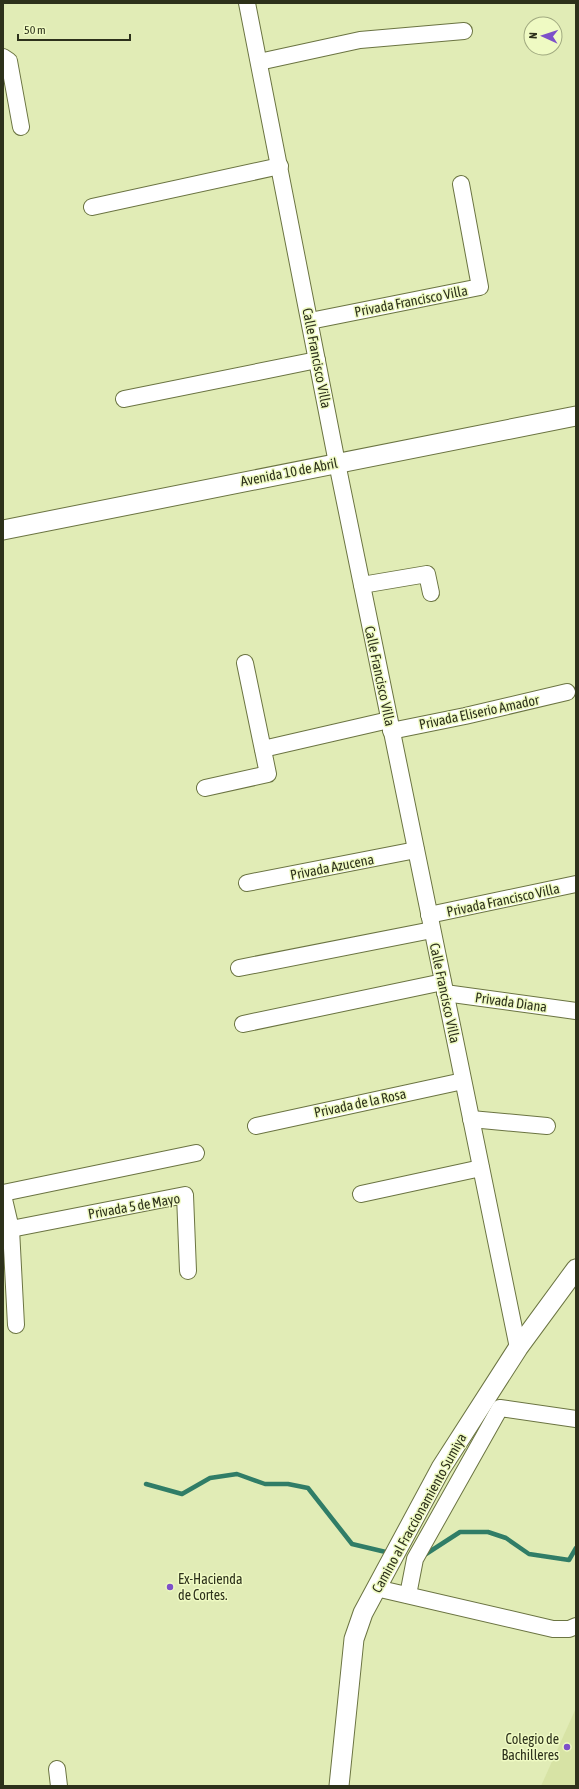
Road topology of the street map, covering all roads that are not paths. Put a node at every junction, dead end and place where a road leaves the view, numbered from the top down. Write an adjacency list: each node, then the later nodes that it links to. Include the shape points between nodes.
1 (247, 3): 4 (street, Calle Francisco Villa)
2 (464, 30): 4 (street, via 360,40)
3 (3, 57): 5 (street, via 9,61)
4 (259, 62): 6 (street, Calle Francisco Villa)
5 (21, 127)
6 (280, 166): 8 (street); 9 (street, Calle Francisco Villa)
7 (461, 184): 9 (street, Privada Francisco Villa, via 480,287)
8 (92, 207)
9 (310, 321): 10 (street, Calle Francisco Villa)
10 (317, 360): 11 (street); 13 (street, Calle Francisco Villa)
11 (124, 399)
12 (576, 416): 13 (street, Avenida 10 de Abril)
13 (337, 463): 14 (street, Avenida 10 de Abril); 15 (street, Calle Francisco Villa)
14 (3, 530)
15 (362, 586): 16 (street, via 427,574); 19 (street, Calle Francisco Villa)
16 (431, 593)
17 (245, 663): 20 (street)
18 (567, 692): 19 (street, Privada Eliserio Amador, via 466,716)
19 (390, 725): 20 (street, Privada Eliserio Amador); 22 (street, Calle Francisco Villa)
20 (263, 749): 21 (street, via 268,774)
21 (205, 788)
22 (416, 850): 23 (street, Privada Azucena); 25 (street, Calle Francisco Villa)
23 (247, 883)
24 (576, 884): 25 (street, Privada Francisco Villa)
25 (431, 923): 26 (street, Privada Francisco Villa); 27 (street, Calle Francisco Villa)
26 (238, 968)
27 (444, 987): 28 (street, Privada Diana); 29 (street, Privada Diana); 30 (street, Calle Francisco Villa)
28 (576, 1011)
29 (244, 1024)
30 (463, 1081): 31 (street, Calle Francisco Villa); 32 (street, Privada de la Rosa)
31 (471, 1119): 33 (street); 35 (street, Calle Francisco Villa)
32 (256, 1126)
33 (547, 1126)
34 (196, 1153): 36 (street)
35 (481, 1168): 37 (street); 42 (street, Calle Francisco Villa)
36 (3, 1194): 38 (street)
37 (361, 1194)
38 (11, 1229): 40 (street, Privada 5 de Mayo, via 185,1195); 41 (street)
39 (576, 1269): 42 (street, Camino al Fraccionamiento Sumiya)
40 (188, 1271)
41 (16, 1325)
42 (518, 1348): 44 (street, Camino al Fraccionamiento Sumiya, via 441,1468)
43 (576, 1419): 45 (street, via 500,1408 415,1559)
44 (376, 1588): 45 (street); 49 (street, Camino al Fraccionamiento Sumiya, via 363,1613 354,1639)
45 (408, 1595): 46 (street, via 553,1629 570,1629)
46 (576, 1626)
47 (57, 1769): 48 (street)
48 (58, 1786)
49 (339, 1786)

